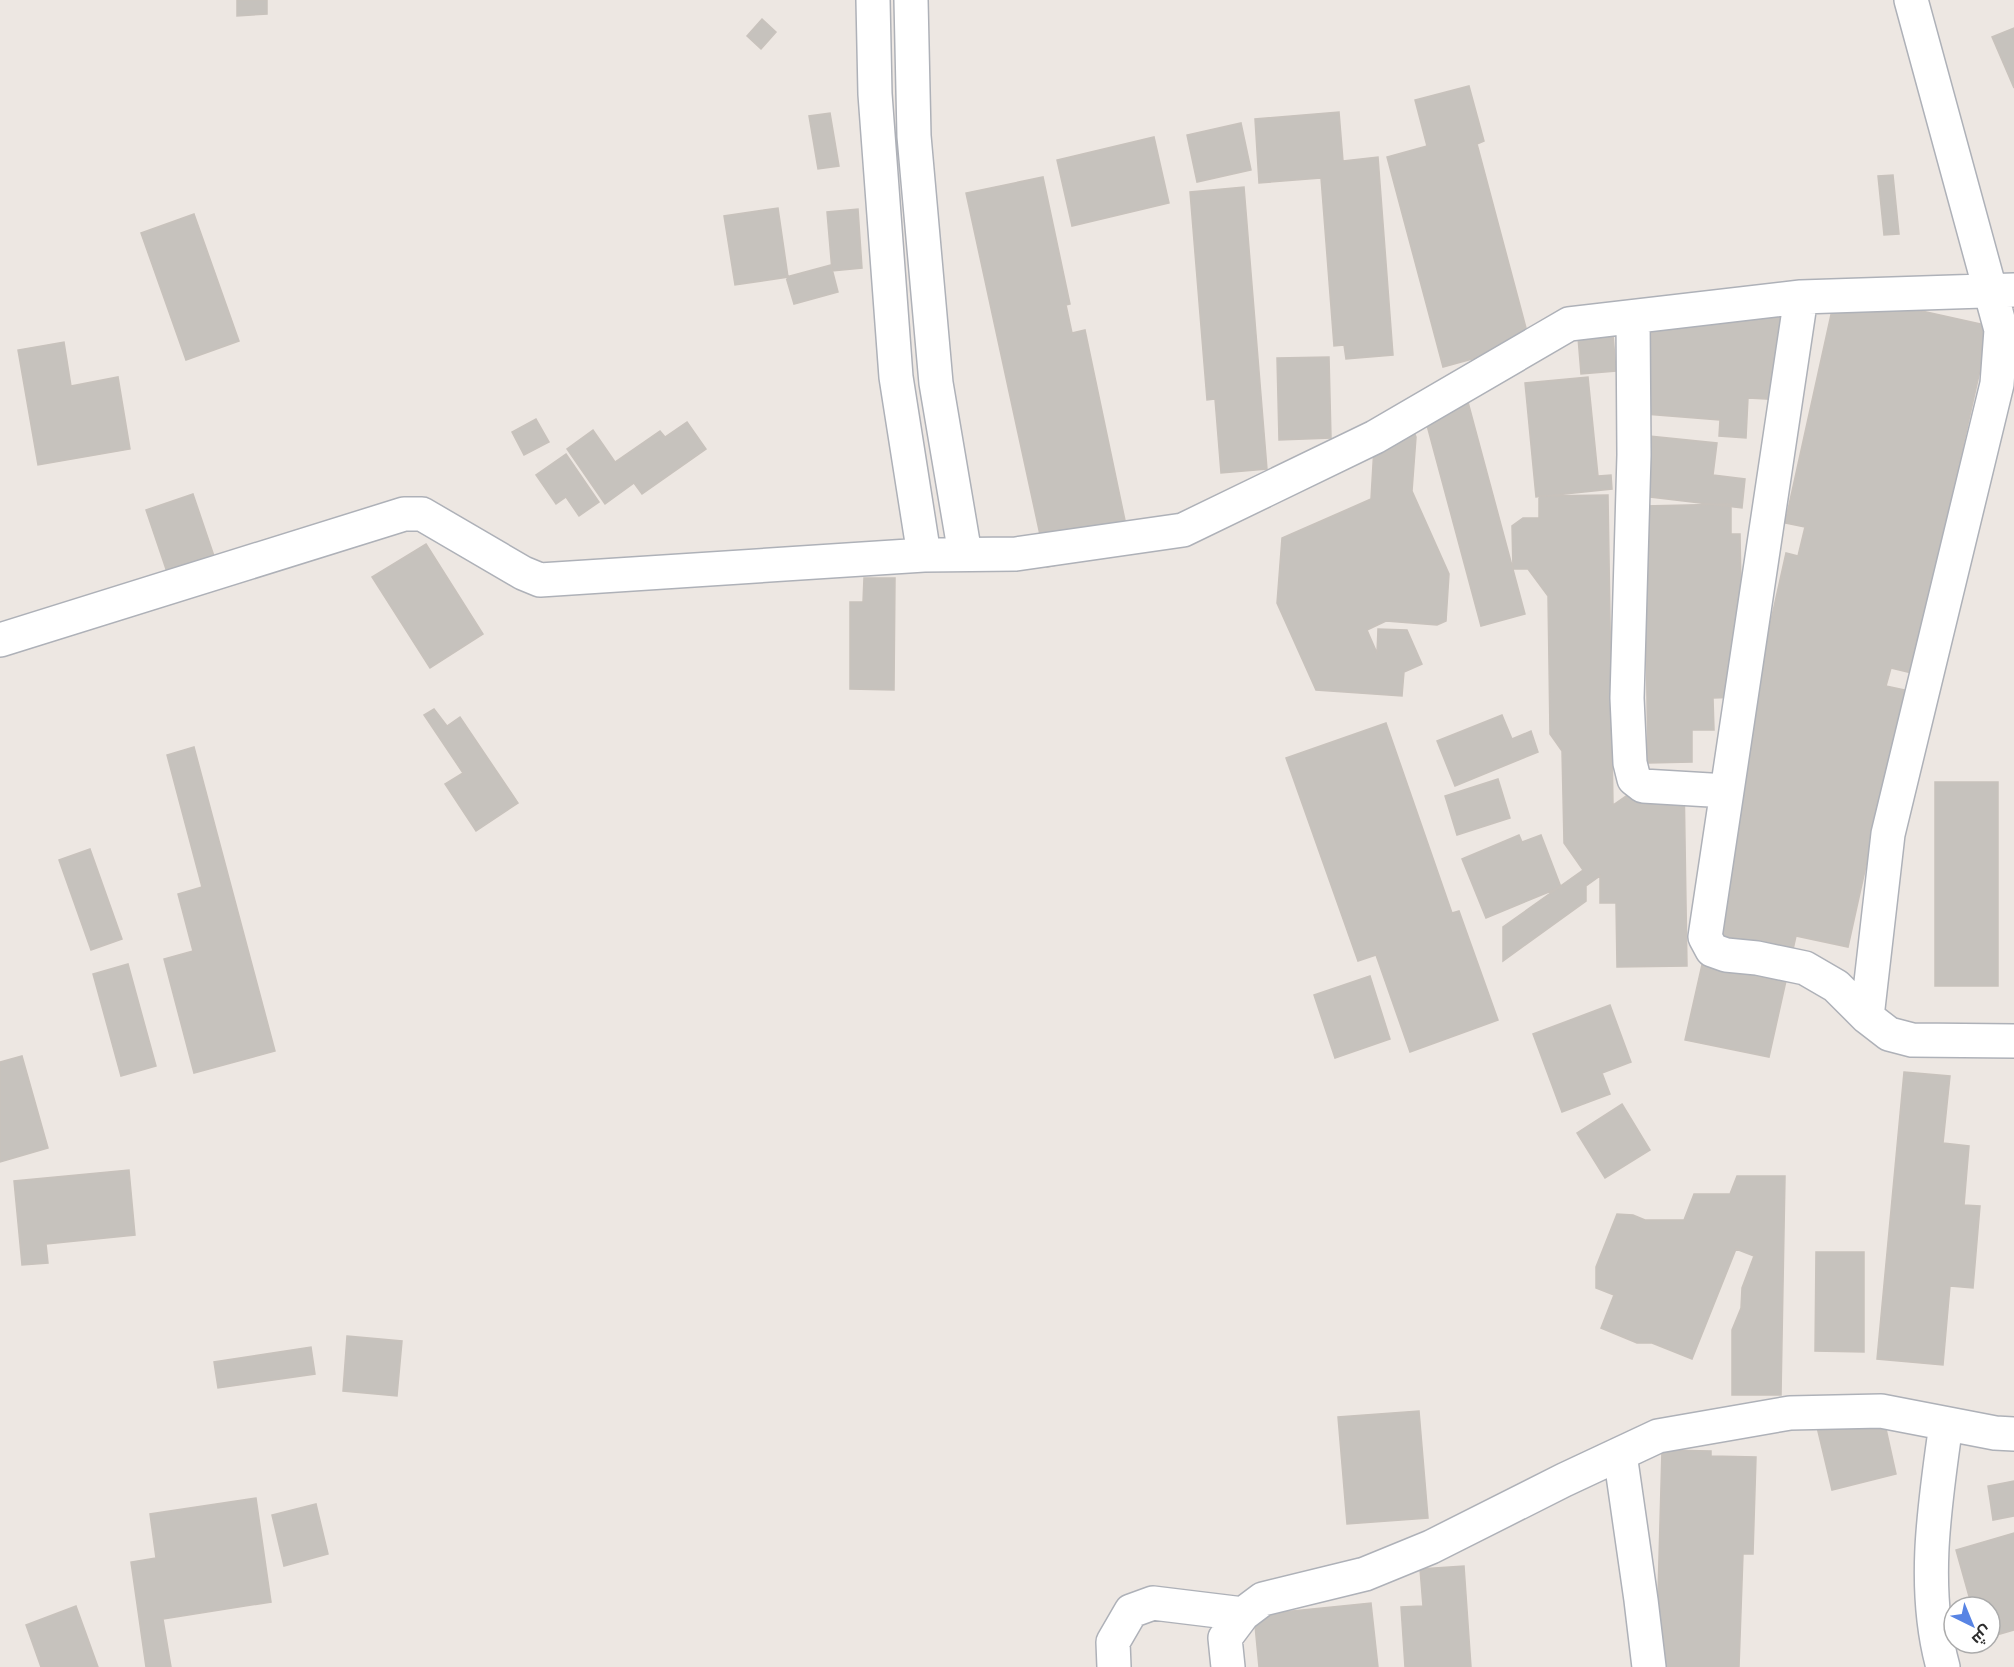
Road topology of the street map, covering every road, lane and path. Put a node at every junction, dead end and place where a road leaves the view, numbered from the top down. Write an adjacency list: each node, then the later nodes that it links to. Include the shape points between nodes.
1 (873, 0): 7 (street, via 875,94 896,377)
2 (911, 0): 8 (street, via 914,136 936,383)
3 (1911, 0): 4 (street)
4 (2002, 290): 5 (street); 11 (street, via 1996,384 1888,834)
5 (1801, 297): 6 (street); 10 (street)
6 (1633, 317): 8 (street, via 1569,324 1375,437 1183,530 1016,554); 10 (street, via 1634,455 1627,698 1630,763 1634,778 1643,786)
7 (924, 555): 8 (street); 9 (street, via 540,580 422,514 404,514)
8 (965, 555)
9 (0, 640)
10 (1727, 791): 11 (street, via 1705,937 1712,950 1805,968 1836,986)
11 (1867, 1017): 12 (street, via 1889,1034 1912,1040)
12 (2014, 1041)
13 (1946, 1424): 14 (street); 15 (street, via 1881,1411 1791,1413 1658,1436); 20 (street, via 1934,1510 1931,1569 1937,1644)
14 (2014, 1434)
15 (1620, 1454): 16 (street, via 1431,1547 1365,1574 1263,1599); 19 (street)
16 (1243, 1614): 17 (street, via 1153,1603 1131,1611 1113,1642); 18 (street, via 1224,1638)
17 (1114, 1667)
18 (1228, 1667)
19 (1649, 1667)
20 (1943, 1667)

